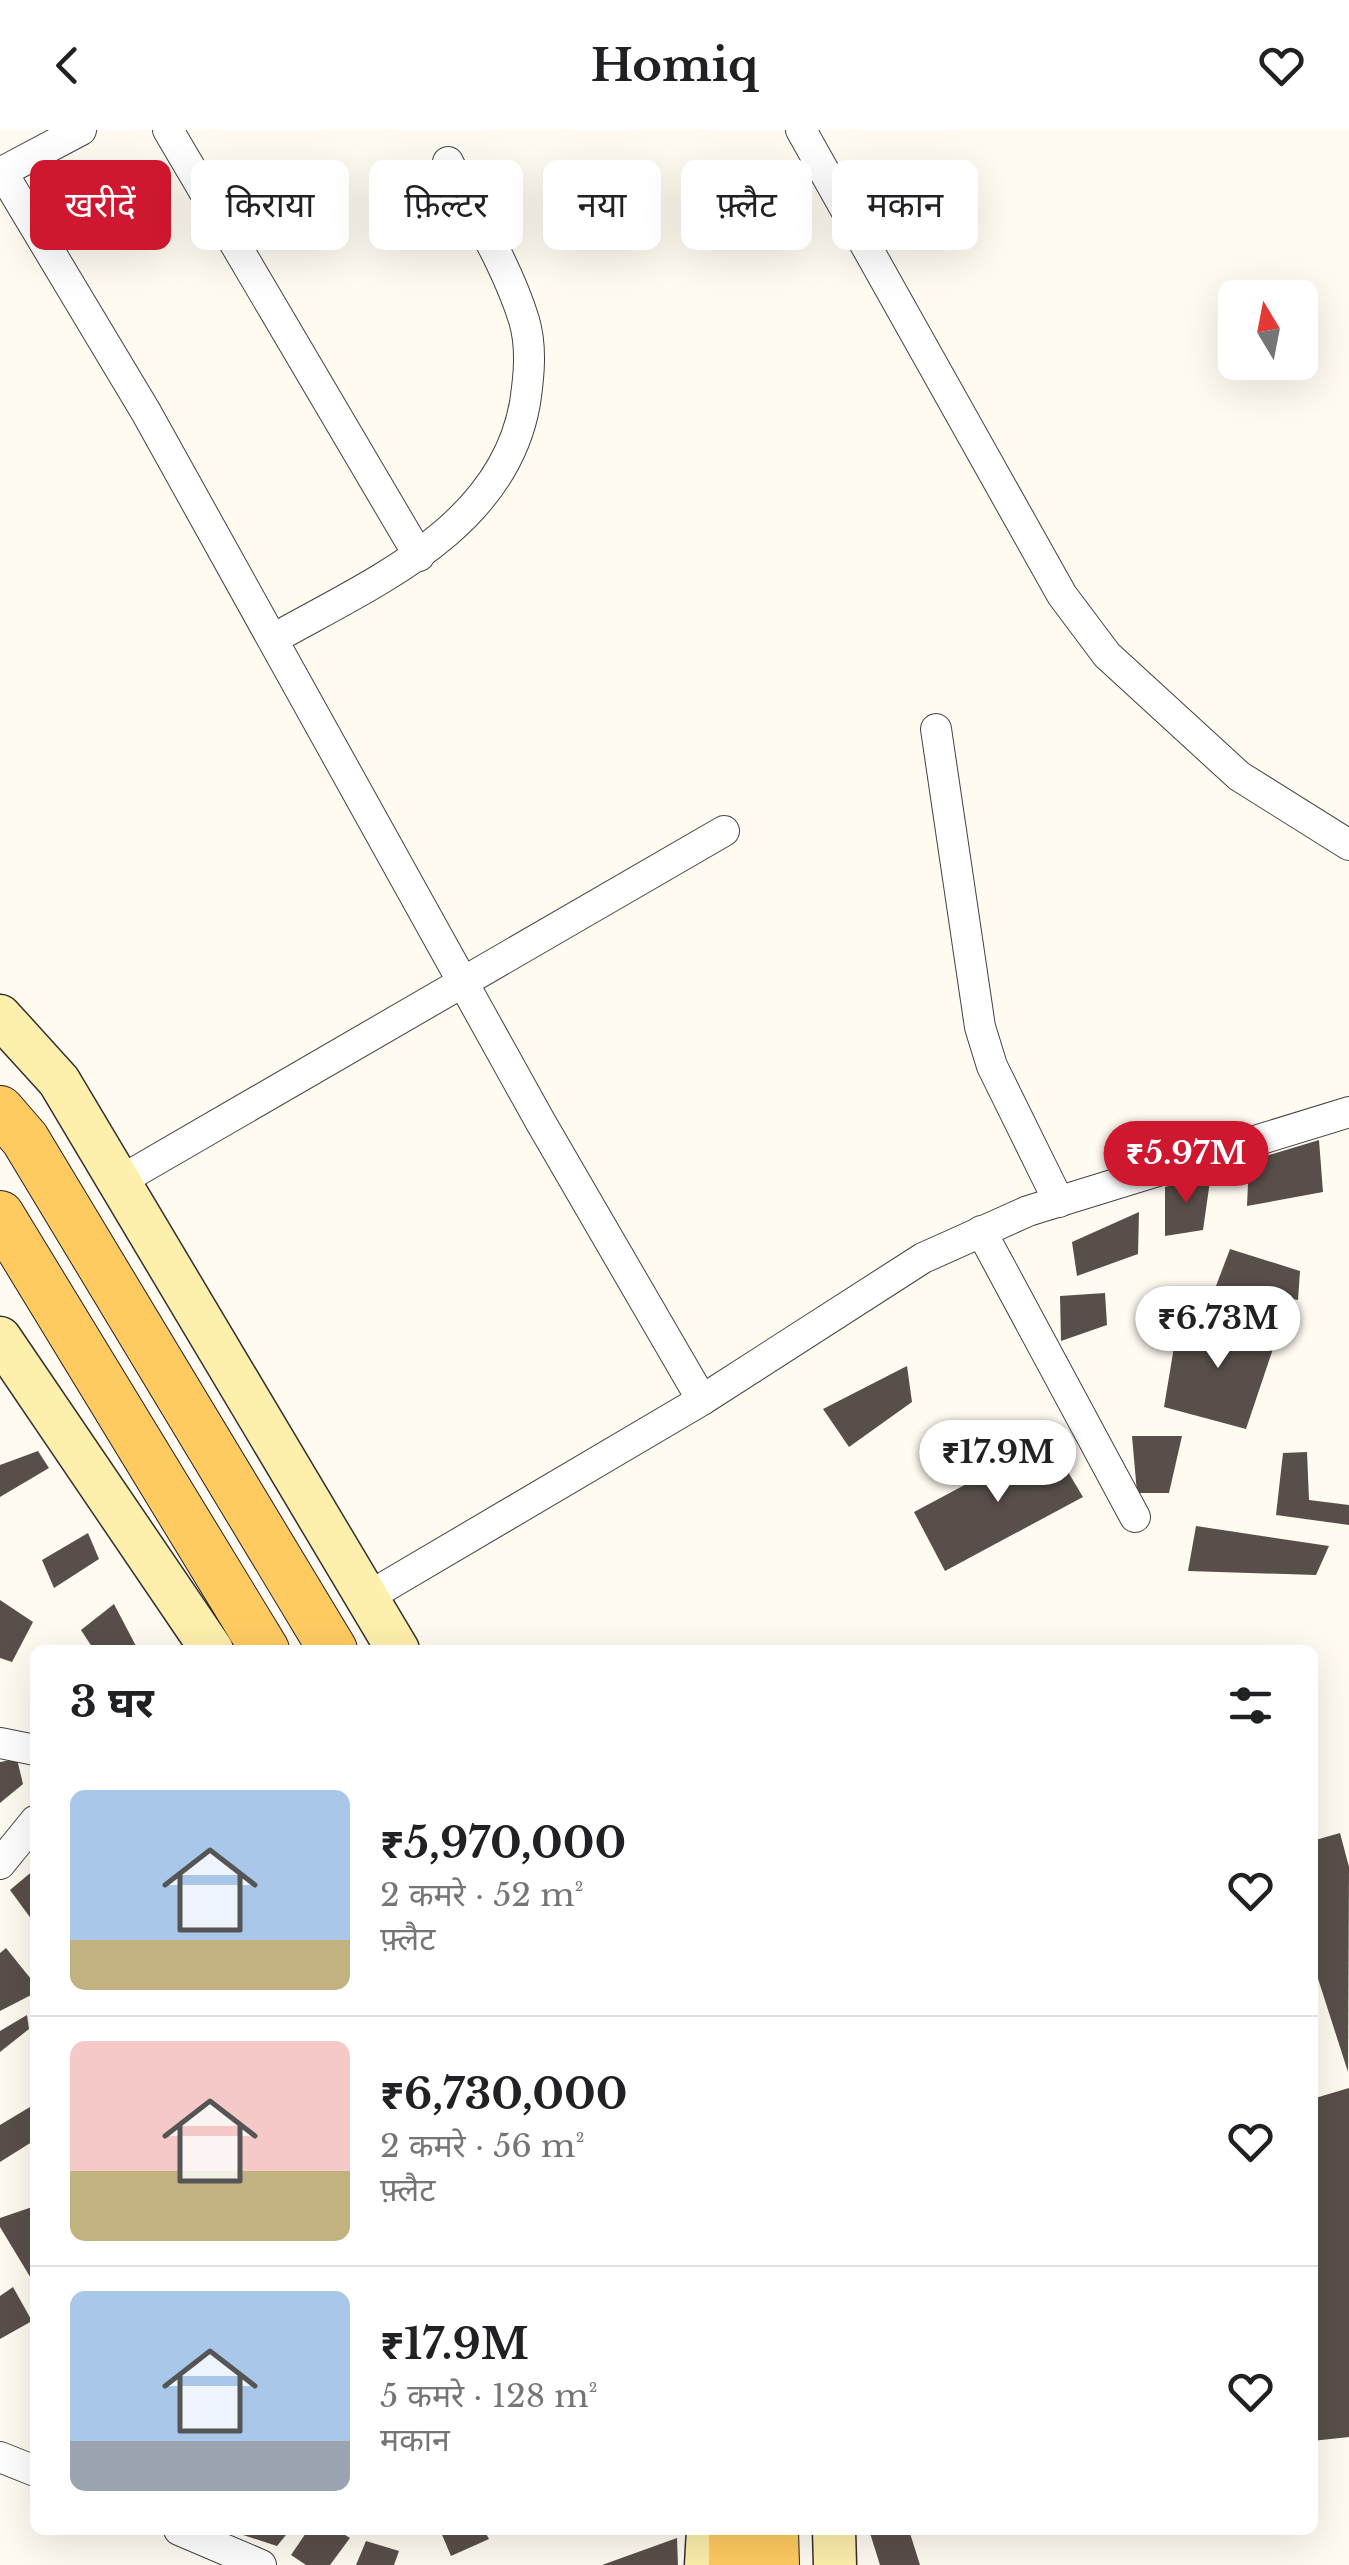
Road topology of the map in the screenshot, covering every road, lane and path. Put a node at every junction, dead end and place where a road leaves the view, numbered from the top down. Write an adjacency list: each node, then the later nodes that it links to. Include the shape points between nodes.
1 (81, 130): 4 (street)
2 (168, 130): 6 (street)
3 (801, 130): 10 (street, via 1062,595 1106,655 1239,776)
4 (1, 172): 7 (street)
5 (492, 250): 6 (street, via 525,323 530,373 520,432 467,514)
6 (419, 556): 7 (street)
7 (273, 639): 11 (street)
8 (936, 729): 16 (street, via 980,1027)
9 (724, 830): 11 (street)
10 (1349, 845)
11 (463, 982): 15 (street); 20 (street)
12 (0, 1016): 15 (street, via 58,1081)
13 (0, 1110): 25 (main road, via 25,1139)
14 (1349, 1112): 16 (street)
15 (118, 1182): 22 (street)
16 (1058, 1202): 18 (street)
17 (0, 1215): 24 (main road)
18 (981, 1231): 20 (street, via 924,1258); 21 (street)
19 (0, 1338): 23 (street)
20 (702, 1400): 22 (street)
21 (1134, 1517)
22 (366, 1598): 26 (street)
23 (209, 1645)
24 (262, 1645)
25 (329, 1645)
26 (395, 1645)
27 (0, 1744): 28 (street)
28 (30, 1749)
29 (30, 1827): 30 (street)
30 (0, 1864)
31 (0, 2457): 32 (street)
32 (30, 2469)
33 (191, 2535): 38 (street)
34 (708, 2535): 39 (street)
35 (732, 2535): 40 (main road)
36 (774, 2535): 41 (main road)
37 (834, 2535): 42 (street)
38 (260, 2565)
39 (706, 2565)
40 (734, 2565)
41 (775, 2565)
42 (835, 2565)

